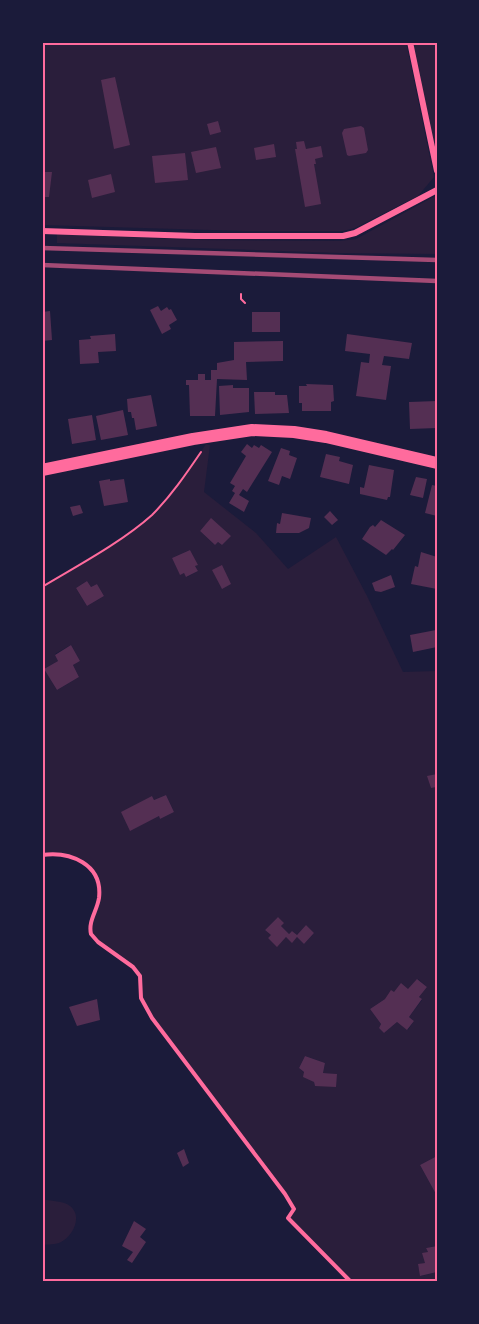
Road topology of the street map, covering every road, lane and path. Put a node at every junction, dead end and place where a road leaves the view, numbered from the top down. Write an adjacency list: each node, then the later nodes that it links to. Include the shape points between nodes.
1 (410, 42): 2 (street)
2 (437, 171)
3 (437, 190): 4 (street, via 343,236)
4 (42, 231)
5 (241, 294): 6 (path)
6 (245, 303)
7 (209, 436): 8 (main road, via 252,430 294,432); 9 (main road); 10 (path, via 186,474 150,516)
8 (437, 464)
9 (42, 470)
10 (42, 586)
11 (42, 855): 12 (lane, via 69,855 87,866 95,877 99,897 91,934 140,976 141,998 152,1018 285,1194 294,1209 288,1218)
12 (351, 1282)

